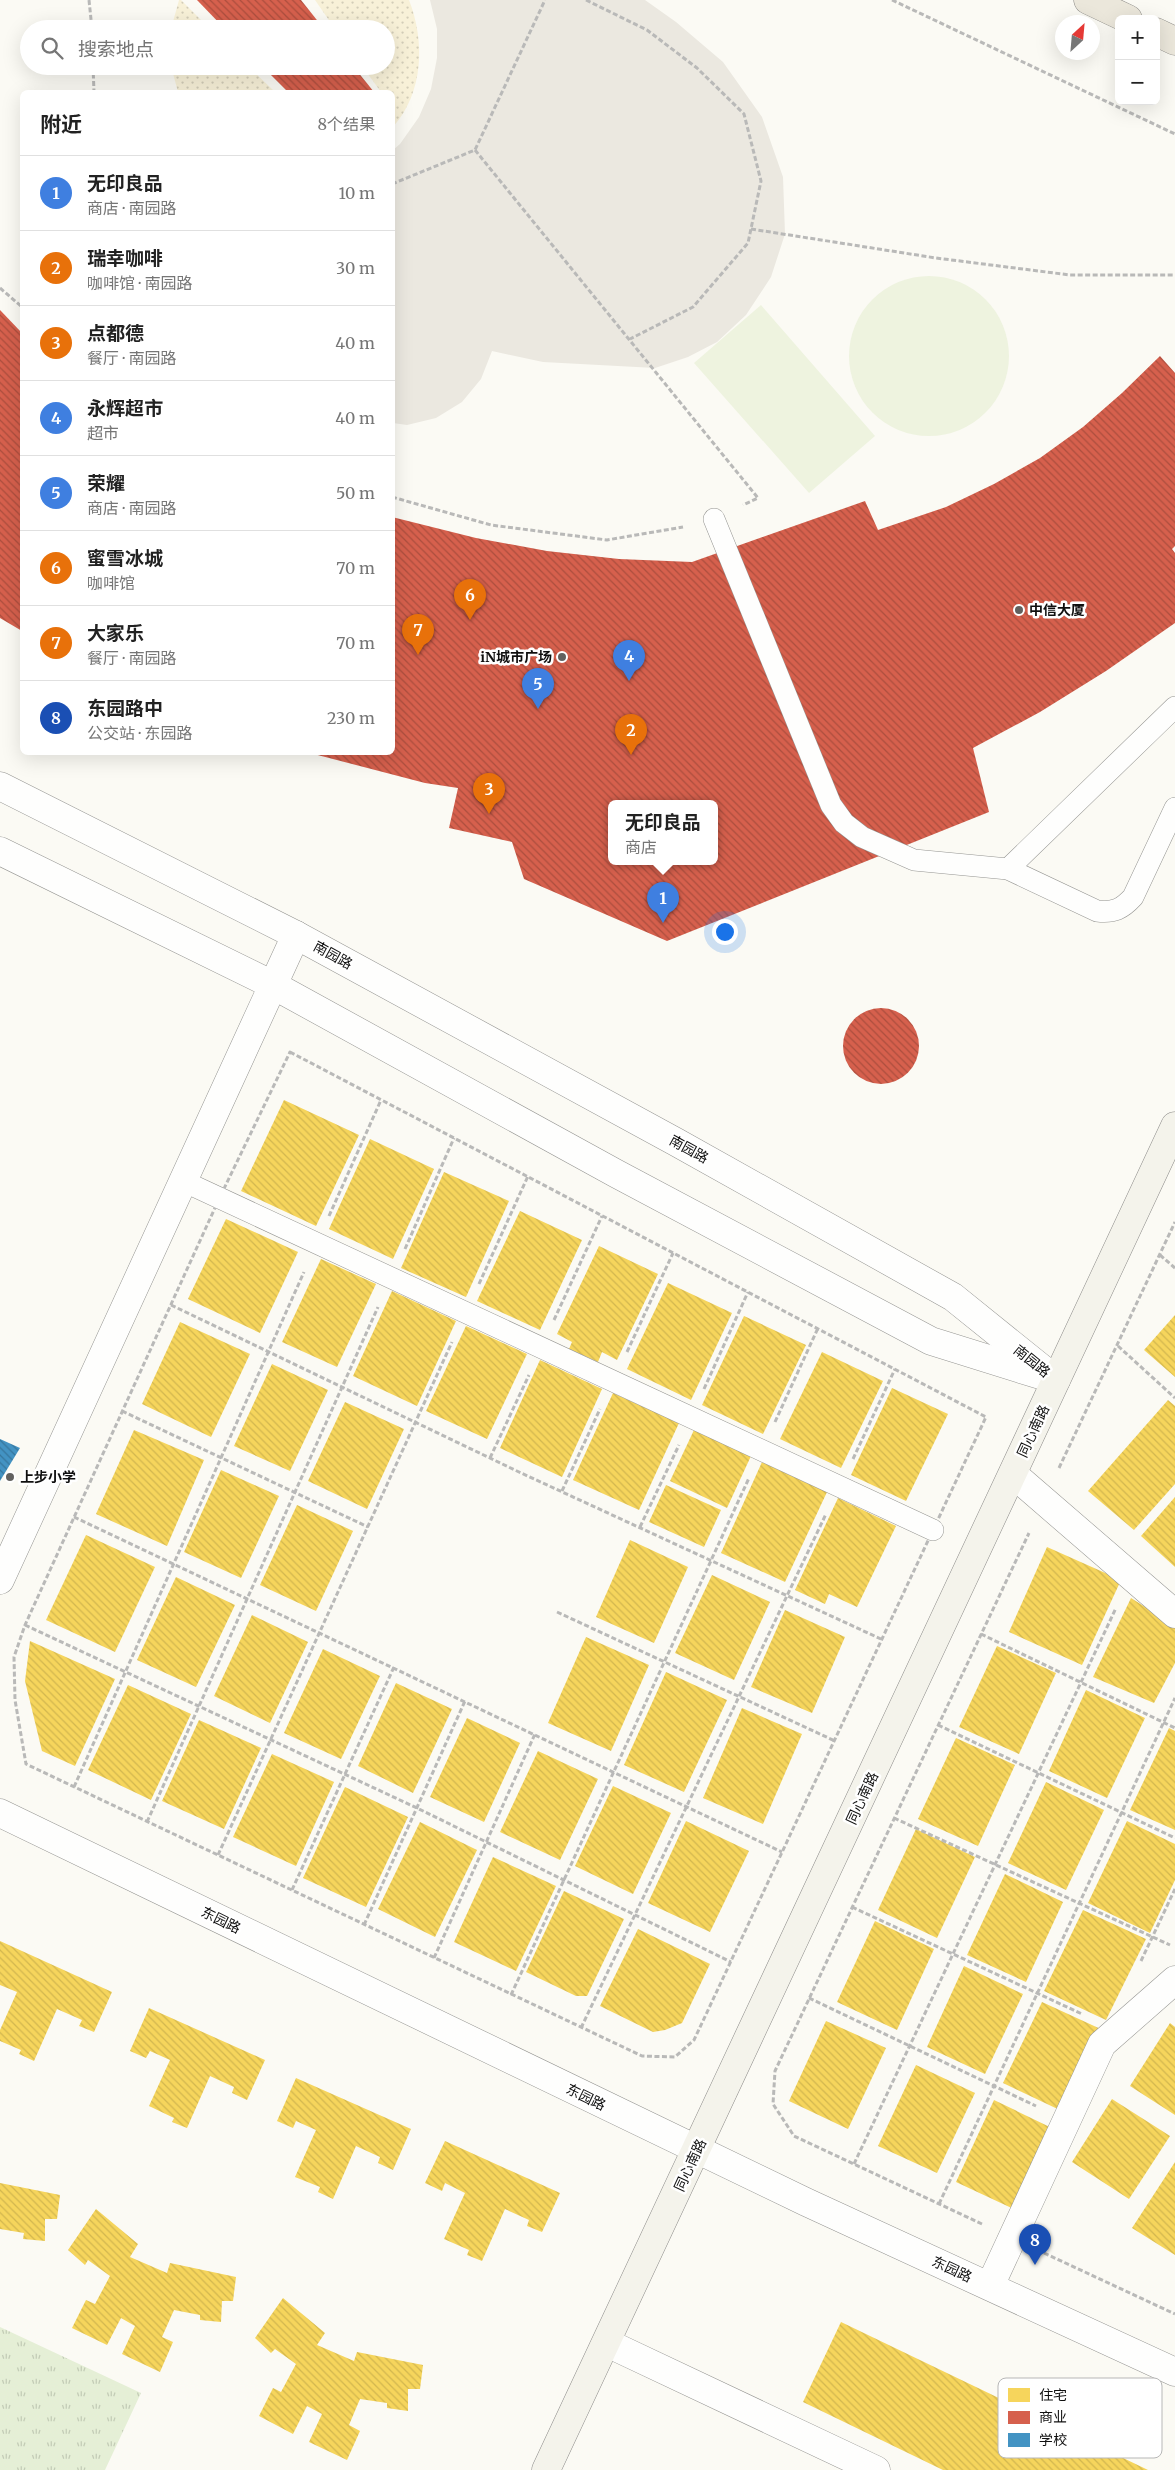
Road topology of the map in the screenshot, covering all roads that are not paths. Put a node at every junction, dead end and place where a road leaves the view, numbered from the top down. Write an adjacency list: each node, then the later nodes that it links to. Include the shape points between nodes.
1 (1088, 0): 2 (main road)
2 (1120, 15)
3 (1160, 34): 4 (main road)
4 (1175, 41)
5 (714, 519): 10 (lane, via 831,805 844,823 862,837 914,860)
6 (1175, 707): 10 (lane)
7 (0, 786): 11 (street, 南园路)
8 (1175, 808): 10 (lane, via 1133,896 1124,907 1111,912 1097,911)
9 (0, 851): 12 (street, 南园路)
10 (1008, 869)
11 (296, 935): 12 (street); 15 (street, 南园路, via 953,1297)
12 (273, 985): 14 (street); 15 (street, 南园路, via 617,1174 931,1341)
13 (1175, 1126): 15 (main road, 同心南路)
14 (183, 1181): 17 (lane); 18 (street)
15 (1056, 1380): 16 (main road, 同心南路)
16 (1013, 1474): 19 (street); 22 (main road, 同心南路)
17 (932, 1530)
18 (0, 1580)
19 (1175, 1614)
20 (0, 1813): 22 (street, 东园路)
21 (1175, 1980): 23 (street, via 1102,2044)
22 (697, 2150): 23 (street, 东园路); 24 (main road, 同心南路)
23 (990, 2286): 25 (street, 东园路)
24 (607, 2344): 26 (main road, 同心南路); 27 (street)
25 (1175, 2372)
26 (546, 2470)
27 (876, 2470)

